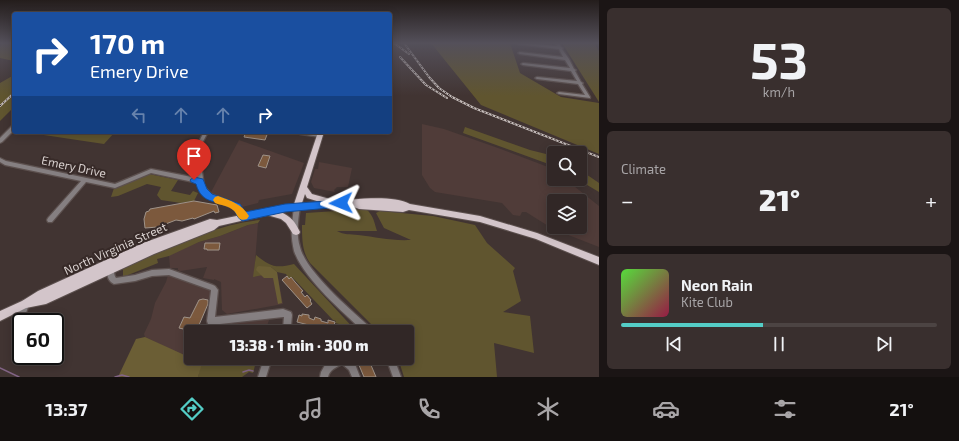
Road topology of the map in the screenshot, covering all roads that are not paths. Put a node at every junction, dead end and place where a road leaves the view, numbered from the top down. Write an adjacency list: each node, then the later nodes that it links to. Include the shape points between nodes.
1 (568, 61): 3 (street)
2 (523, 64): 3 (street)
3 (574, 70): 5 (street)
4 (537, 78): 5 (street)
5 (581, 83): 6 (street, via 588,97)
6 (558, 93)
7 (12, 129): 10 (street)
8 (205, 134): 13 (street, via 197,149)
9 (320, 134): 14 (main road)
10 (0, 141)
11 (0, 160): 12 (street, Emery Drive)
12 (85, 180): 13 (street, Emery Drive, via 115,186 151,171); 19 (street)
13 (200, 181): 18 (street, via 201,187 211,198 236,207)
14 (303, 187): 15 (main road, via 313,198); 16 (main road)
15 (336, 204): 16 (main road, North Virginia Street); 21 (main road, North Virginia Street, via 351,203 359,206 403,209 409,206 450,213 552,242)
16 (297, 206): 17 (main road, North Virginia Street); 20 (street)
17 (262, 212): 18 (main road, North Virginia Street); 20 (main road, via 286,217)
18 (243, 216): 22 (main road, North Virginia Street, via 217,223 211,228)
19 (50, 220)
20 (296, 232): 27 (street, via 297,252 305,266)
21 (599, 261)
22 (111, 266): 23 (main road, North Virginia Street, via 43,301); 26 (street, via 111,278 117,281 152,273 172,273 215,290 211,321 283,313 288,315)
23 (25, 304): 24 (street); 25 (main road, North Virginia Street)
24 (22, 313)
25 (0, 316)
26 (287, 325)
27 (362, 325)
28 (266, 365): 33 (street)
29 (332, 365): 32 (street)
30 (350, 365): 35 (street)
31 (393, 365): 36 (street)
32 (329, 366): 34 (street)
33 (262, 377)
34 (324, 377)
35 (356, 377)
36 (397, 377)

